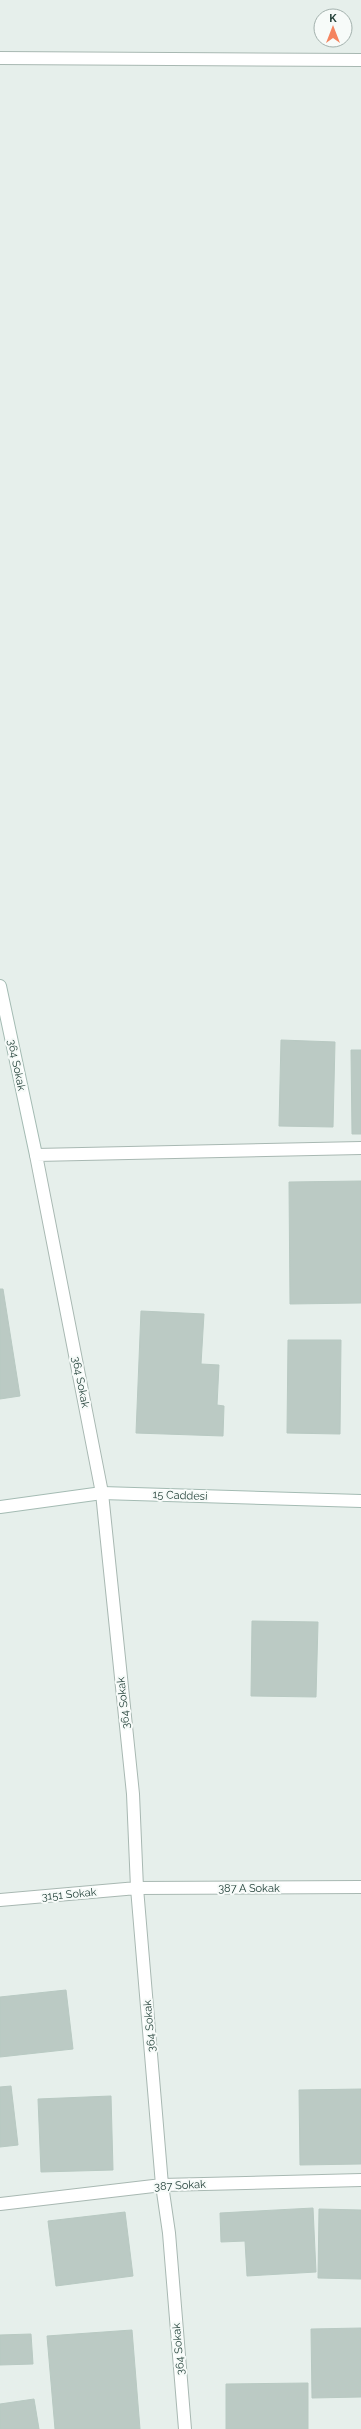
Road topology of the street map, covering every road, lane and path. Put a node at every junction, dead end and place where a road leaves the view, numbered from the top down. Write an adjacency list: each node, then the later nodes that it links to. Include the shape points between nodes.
1 (0, 58): 2 (street)
2 (361, 60)
3 (0, 986): 5 (street, 364 Sokak)
4 (361, 1148): 5 (street)
5 (36, 1155): 6 (street, 364 Sokak)
6 (102, 1493): 7 (street, 15 Caddesi); 8 (street, 15 Caddesi); 10 (street, 364 Sokak, via 133,1794)
7 (361, 1501)
8 (0, 1507)
9 (361, 1887): 10 (street, 387 A Sokak)
10 (138, 1888): 11 (street, 3151 Sokak); 13 (street, 364 Sokak)
11 (0, 1900)
12 (361, 2180): 13 (street, 387 Sokak)
13 (162, 2185): 14 (street, 387 Sokak); 15 (street, 364 Sokak, via 169,2234)
14 (0, 2204)
15 (185, 2429)

